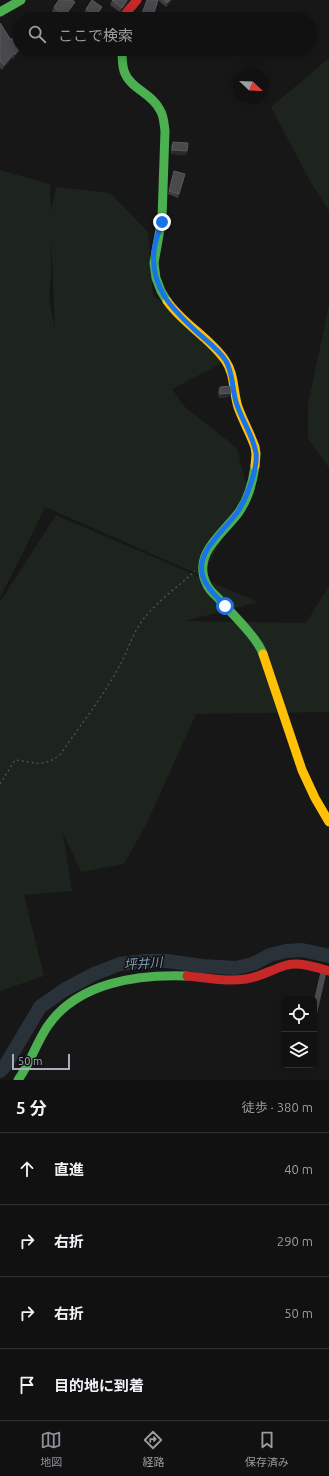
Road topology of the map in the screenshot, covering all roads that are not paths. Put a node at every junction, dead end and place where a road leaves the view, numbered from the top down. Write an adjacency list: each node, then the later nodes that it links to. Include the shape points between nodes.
1 (21, 0): 3 (street)
2 (137, 0): 4 (street)
3 (0, 12)
4 (128, 12)
5 (123, 56): 6 (street, via 124,72 133,85 150,97 160,109 164,120 162,222 154,250 156,279 166,301 226,361 236,401 256,453 256,465 248,492 239,511 205,554 202,576 207,586 261,649 302,770 314,798)
6 (329, 822)
7 (326, 970): 8 (street); 9 (street, via 295,964 281,966 248,979 146,975 103,985 80,997 52,1020 29,1066)
8 (317, 1002)
9 (18, 1080)

